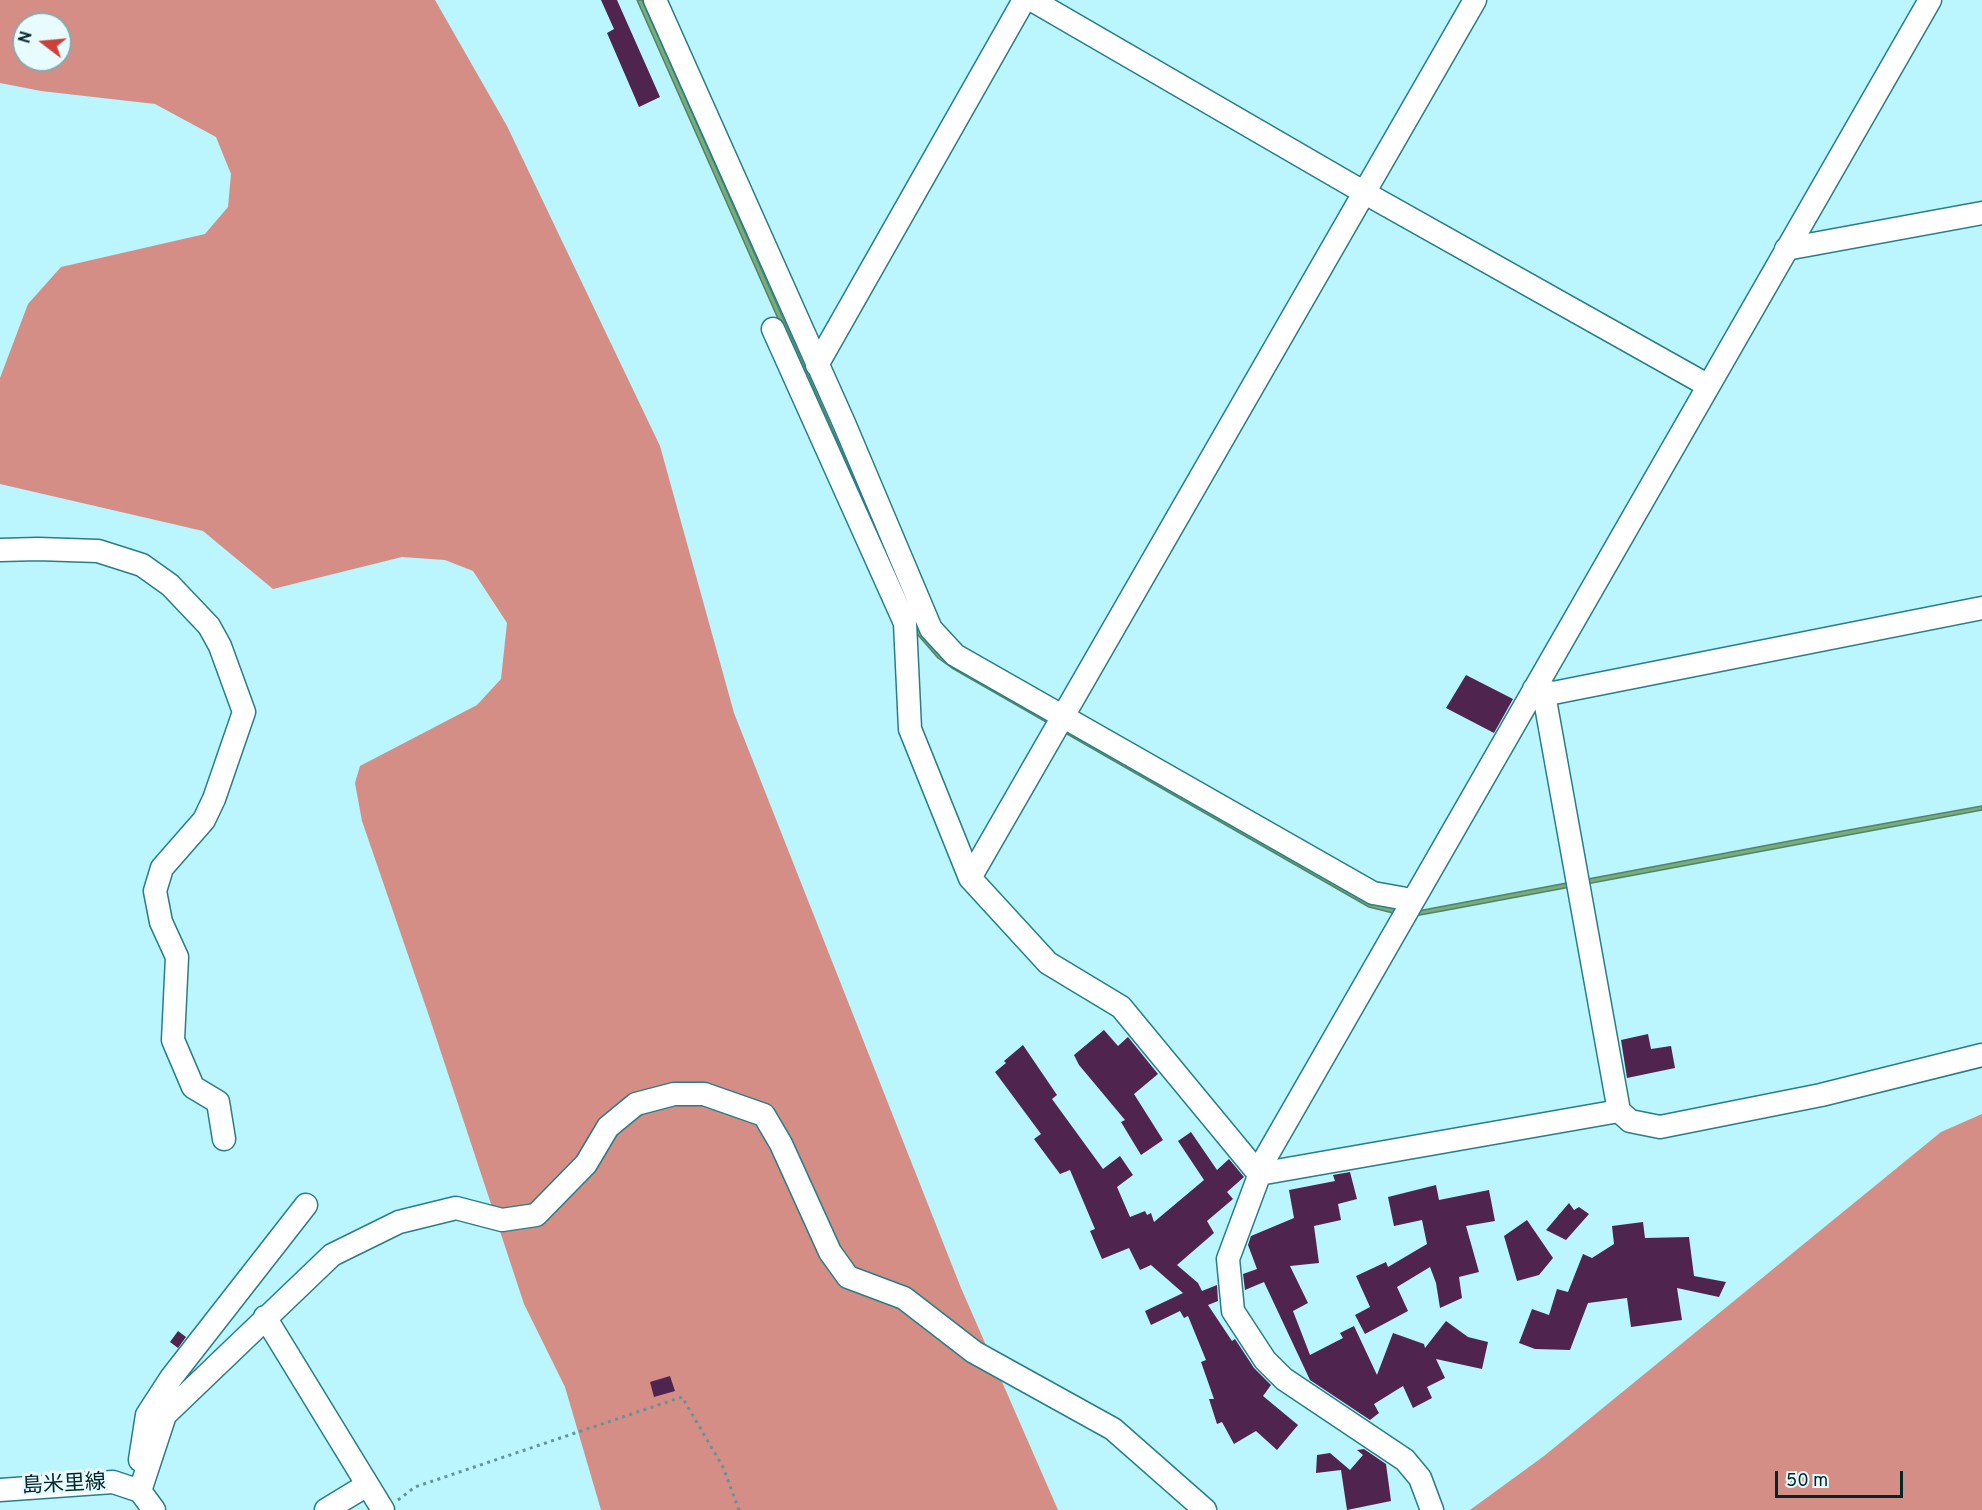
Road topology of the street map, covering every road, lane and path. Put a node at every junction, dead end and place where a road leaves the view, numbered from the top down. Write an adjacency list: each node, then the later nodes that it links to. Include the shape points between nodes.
1 (654, 0): 10 (street)
2 (1024, 0): 10 (street)
3 (1032, 0): 6 (street)
4 (1475, 0): 6 (street)
5 (1930, 0): 8 (street)
6 (1365, 193): 11 (street); 15 (street)
7 (1982, 213): 8 (street)
8 (1786, 249): 11 (street)
9 (773, 328): 16 (street, via 905,623 910,729)
10 (817, 365): 15 (street, via 931,629 955,655)
11 (1707, 385): 14 (street)
12 (0, 550): 20 (street, via 98,551 142,565 170,585 209,626 220,646 244,712 214,800 204,820 162,868 155,891 161,922 177,957 172,1040 193,1087 218,1102)
13 (1982, 608): 14 (street, via 1552,693)
14 (1534, 689): 17 (street); 19 (street, via 1545,700)
15 (1063, 717): 16 (street); 17 (street, via 1373,893)
16 (970, 878): 21 (street, via 1048,963 1121,1007)
17 (1412, 900): 21 (street)
18 (1982, 1055): 19 (street, via 1821,1095 1660,1126 1630,1120)
19 (1619, 1111): 21 (street)
20 (224, 1139)
21 (1259, 1174): 32 (street, via 1228,1258 1233,1311 1265,1360 1284,1379 1405,1460 1420,1478)
22 (306, 1205): 26 (street, via 147,1414)
23 (265, 1317): 24 (street); 26 (street, via 165,1415); 31 (street, via 332,1255 399,1222 456,1208 502,1220 536,1215 586,1164 608,1127 636,1104 674,1094 704,1094 764,1115 830,1252 848,1277 904,1298 974,1352 1113,1429)
24 (367, 1485): 27 (street); 29 (street)
25 (0, 1490): 26 (street, 島米里線, via 112,1482)
26 (140, 1491): 28 (street)
27 (388, 1507): 30 (path, via 415,1487 681,1397 723,1467)
28 (154, 1510)
29 (326, 1510)
30 (739, 1510)
31 (1205, 1510)
32 (1432, 1510)

